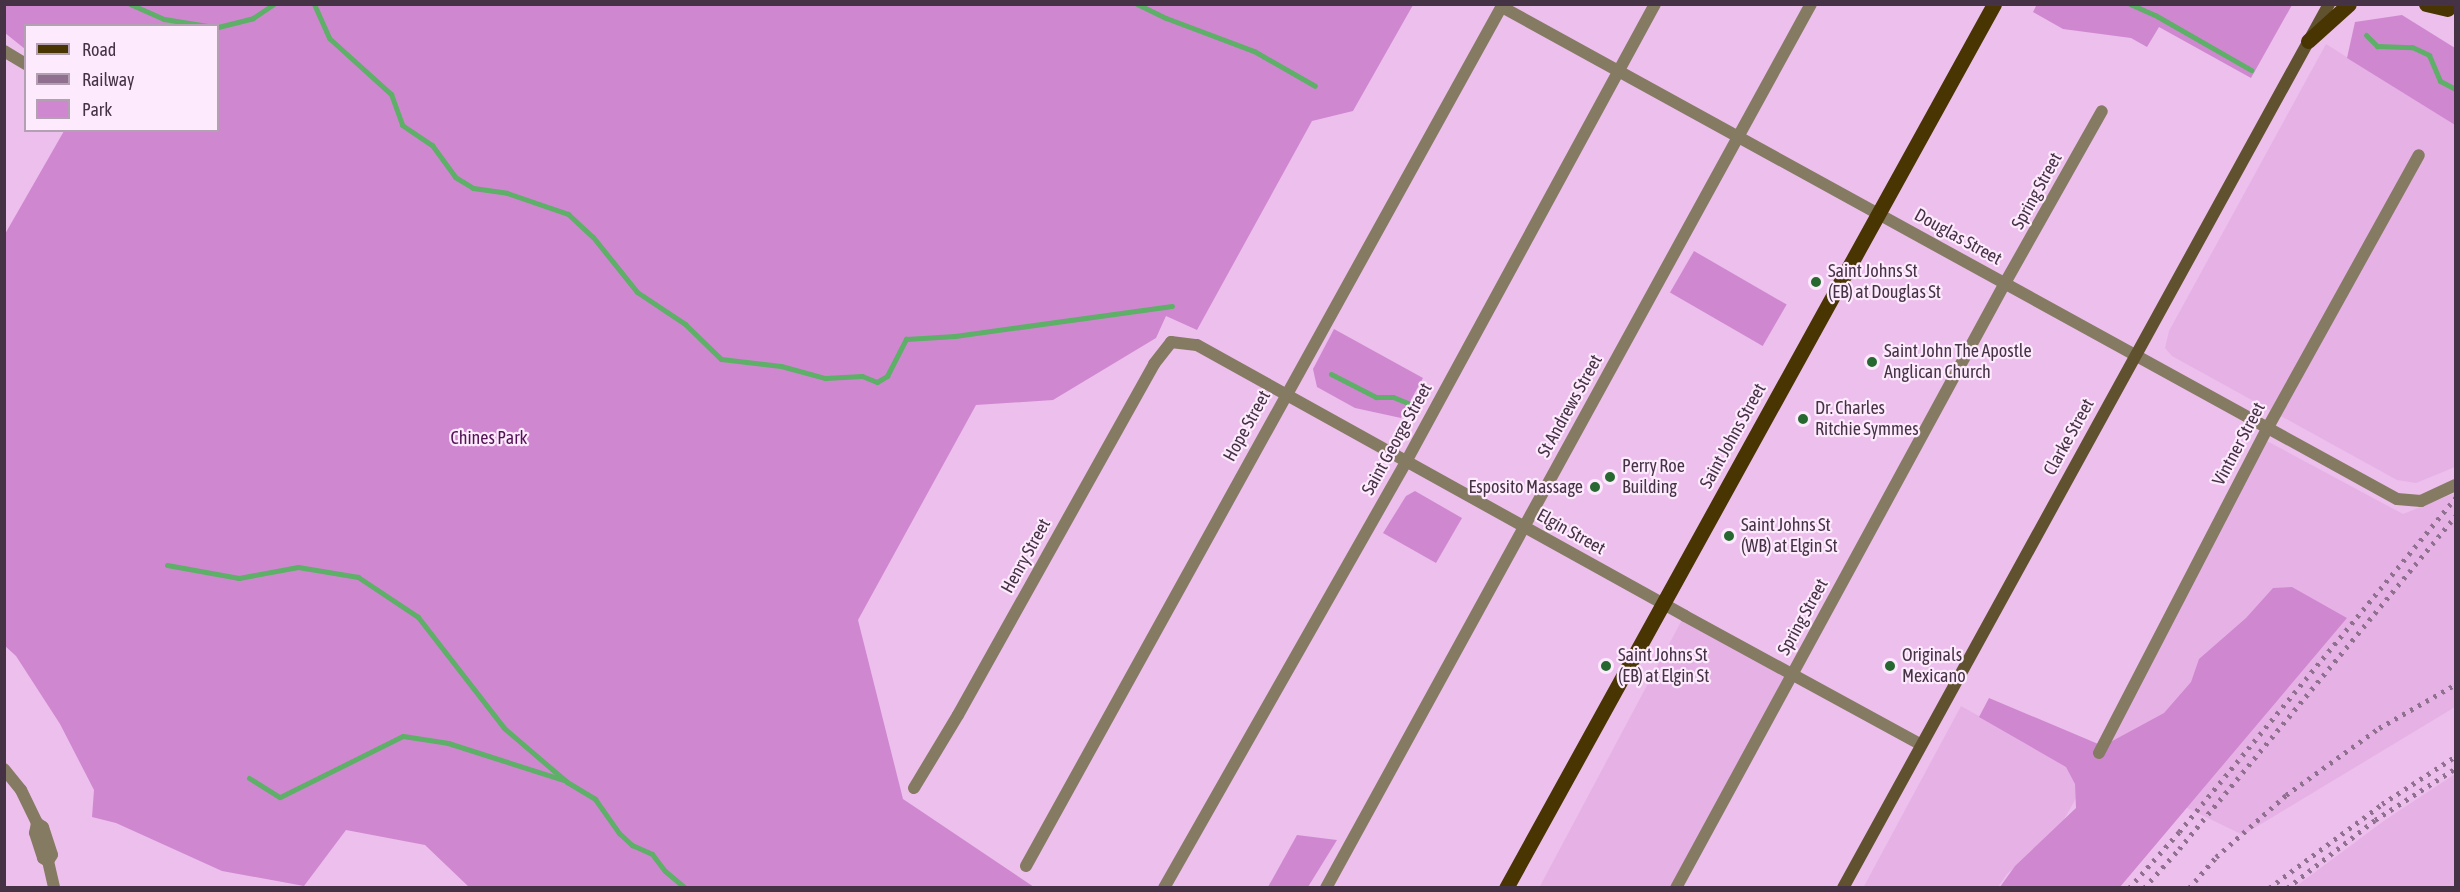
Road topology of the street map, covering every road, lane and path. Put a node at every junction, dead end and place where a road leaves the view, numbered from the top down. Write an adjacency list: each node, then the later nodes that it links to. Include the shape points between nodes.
1 (1655, 4): 12 (street, Saint George Street)
2 (1811, 4): 14 (street, St Andrews Street)
3 (1994, 4): 16 (main road, Saint Johns Street)
4 (2329, 4): 9 (main road, Clarke Street)
5 (2349, 4): 9 (main road)
6 (2426, 4): 8 (main road)
7 (1502, 6): 12 (street, Douglas Street); 20 (street, Hope Street)
8 (2447, 10)
9 (2308, 41): 19 (main road, Clarke Street)
10 (4, 51): 11 (street)
11 (24, 63)
12 (1618, 71): 14 (street, Douglas Street); 22 (street, Saint George Street)
13 (2102, 111): 17 (street, Spring Street)
14 (1739, 135): 16 (street, Douglas Street); 24 (street, St Andrews Street)
15 (2419, 155): 21 (street, Vintner Street)
16 (1877, 214): 17 (street, Douglas Street); 25 (main road, Saint Johns Street)
17 (2005, 284): 19 (street, Douglas Street); 26 (street, Spring Street)
18 (1171, 342): 20 (street, Elgin Street, via 1197,345); 30 (street, Henry Street, via 1154,364)
19 (2135, 356): 21 (street, Douglas Street); 27 (main road, Clarke Street)
20 (1287, 393): 22 (street, Elgin Street); 31 (street, Hope Street)
21 (2267, 429): 23 (street, Douglas Street, via 2397,499 2421,501); 28 (street, Vintner Street)
22 (1407, 460): 24 (street, Elgin Street); 33 (street, Saint George Street)
23 (2456, 486)
24 (1524, 526): 25 (street, Elgin Street); 34 (street, St Andrews Street)
25 (1663, 604): 26 (street, Elgin Street); 35 (main road, Saint Johns Street)
26 (1792, 675): 27 (street, Elgin Street); 36 (street, Spring Street)
27 (1920, 744): 37 (main road, Clarke Street)
28 (2098, 753)
29 (4, 769): 32 (street, via 21,790 37,823 35,833 43,858 48,861)
30 (914, 788)
31 (1026, 866)
32 (54, 888)
33 (1164, 888)
34 (1326, 888)
35 (1506, 888)
36 (1676, 888)
37 (1843, 888)

